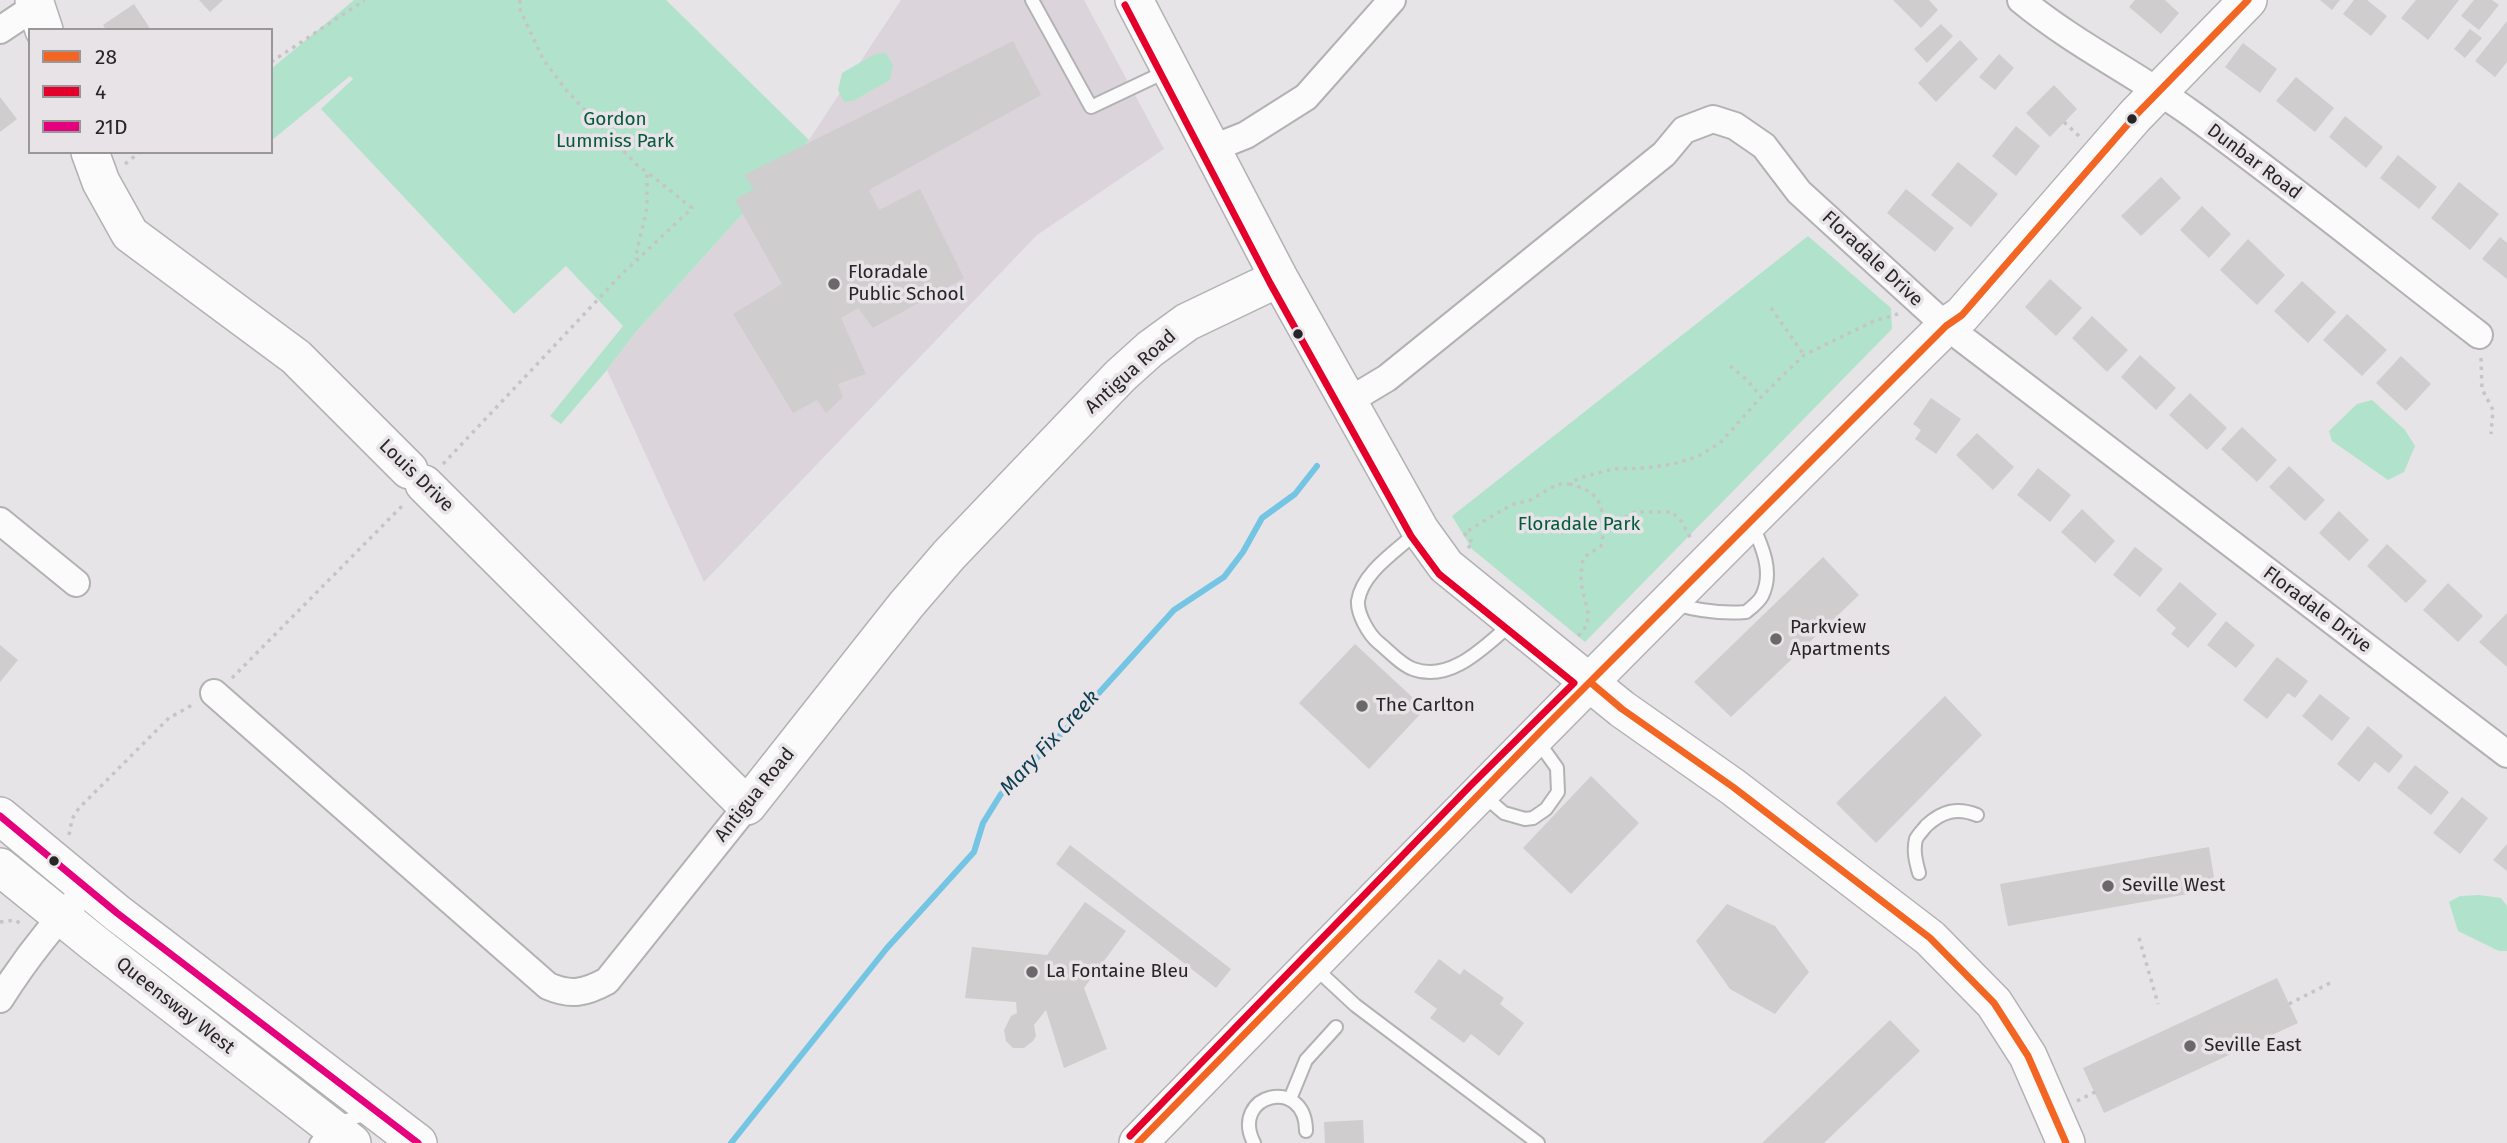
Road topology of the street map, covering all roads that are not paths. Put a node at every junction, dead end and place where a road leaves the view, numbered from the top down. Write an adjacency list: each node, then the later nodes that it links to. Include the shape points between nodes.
1 (1032, 0): 8 (lane, via 1091,107)
2 (1134, 0): 8 (street)
3 (1392, 0): 10 (street, via 1306,97 1246,135)
4 (2021, 0): 9 (street, Dunbar Road, via 2053,26)
5 (2248, 0): 9 (street)
6 (39, 9): 7 (street)
7 (0, 30)
8 (1169, 69): 10 (street)
9 (2159, 93): 13 (street, via 1962,315); 14 (street, Dunbar Road)
10 (1211, 149): 12 (street)
11 (91, 154): 27 (street, Louis Drive, via 130,234 296,358)
12 (1279, 278): 15 (street); 27 (street, Antigua Road, via 1187,322 1120,376 949,555)
13 (1935, 316): 15 (street, Floradale Drive, via 1799,192 1763,146 1735,126 1713,119 1684,130 1664,154 1387,378); 16 (street); 25 (street, Floradale Drive)
14 (2479, 335)
15 (1348, 402): 18 (street)
16 (1750, 520): 20 (street); 20 (lane, via 1768,571 1762,597 1746,612 1725,614)
17 (0, 521): 19 (street)
18 (1420, 530): 21 (street, via 1446,566); 21 (lane, via 1364,585 1358,601 1374,639 1410,669 1442,670 1473,656)
19 (75, 583)
20 (1669, 602): 22 (street)
21 (1514, 621): 22 (street)
22 (1590, 682): 24 (street); 45 (street, via 1930,938 1994,1003 2028,1056)
23 (214, 693): 27 (street, Antigua Road, via 548,986 564,993 591,990 607,981)
24 (1534, 737): 26 (street); 26 (lane, via 1557,768 1558,792 1546,809 1525,819 1504,813)
25 (2507, 754)
26 (1479, 792): 34 (street)
27 (747, 806)
28 (0, 816): 32 (street, Queensway West)
29 (1977, 816): 31 (lane, via 1954,810 1939,814 1924,827 1917,837)
30 (0, 867): 33 (street, Queensway West)
31 (1919, 873)
32 (88, 888): 33 (street); 38 (street, Queensway West)
33 (61, 916): 35 (street); 40 (street, Queensway West)
34 (1312, 965): 42 (street); 44 (lane, via 1355,1005)
35 (0, 999)
36 (1336, 1027): 37 (lane, via 1306,1060)
37 (1290, 1099): 39 (lane, via 1304,1112); 43 (lane, via 1271,1097 1255,1107 1248,1125)
38 (378, 1111): 40 (lane); 41 (street, Queensway West)
39 (1306, 1131)
40 (332, 1137)
41 (418, 1143)
42 (1139, 1143)
43 (1254, 1143)
44 (1538, 1143)
45 (2066, 1143)

